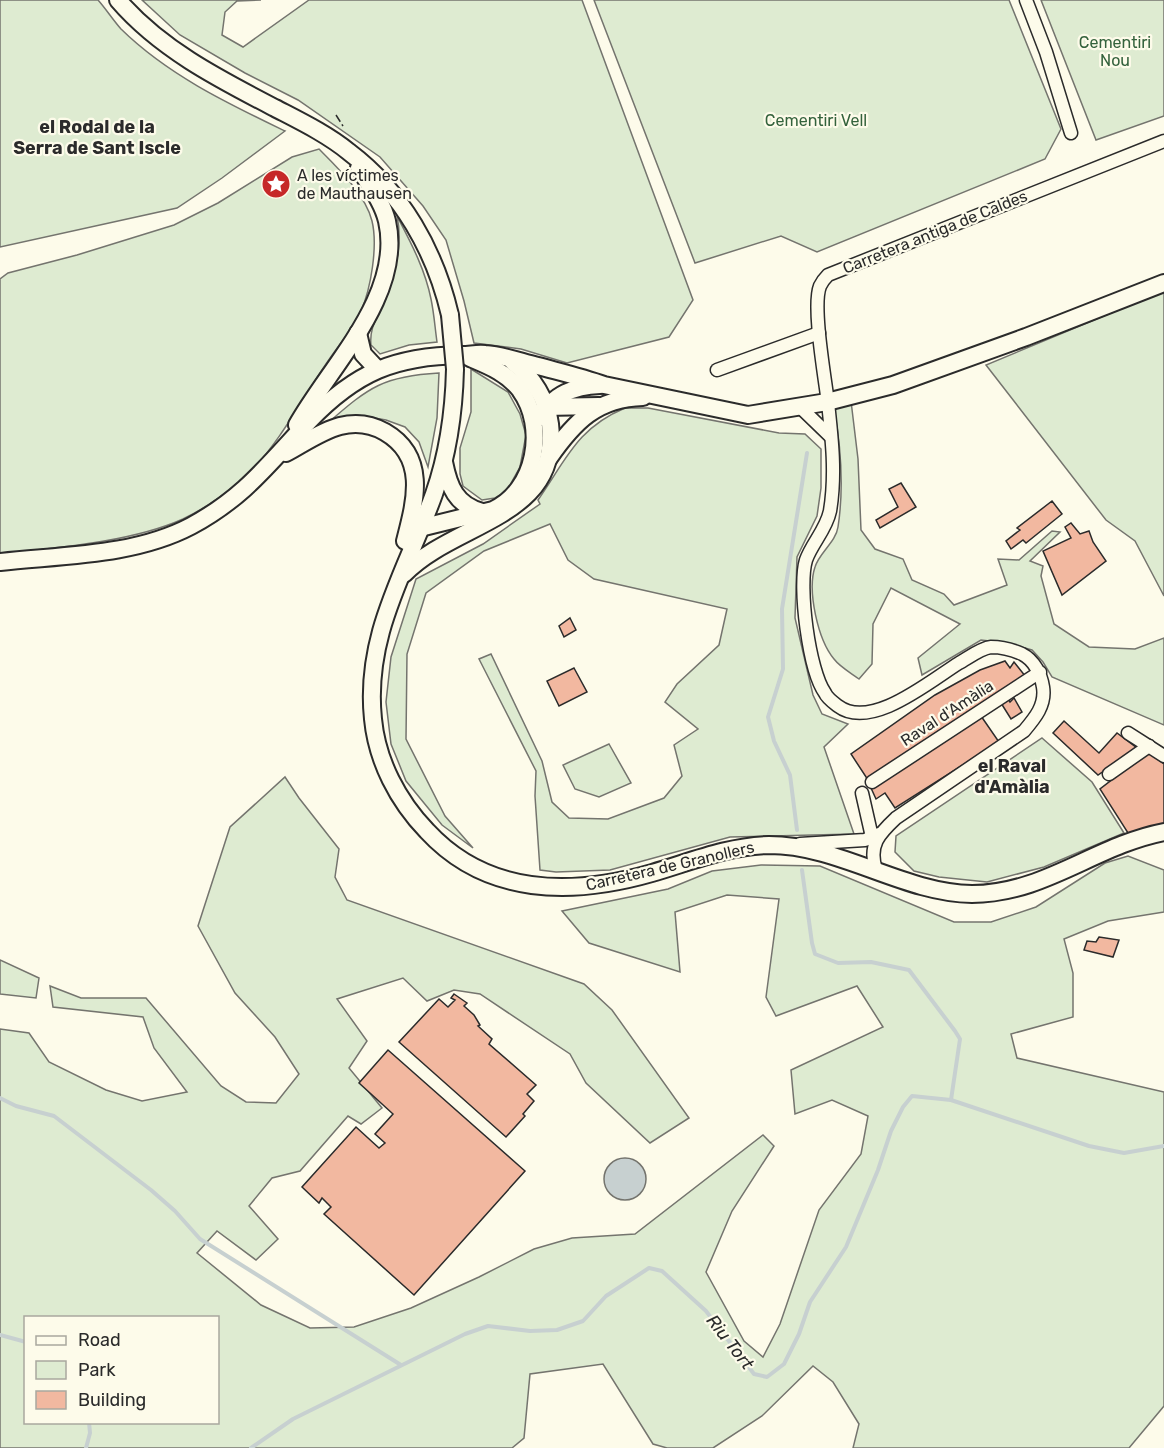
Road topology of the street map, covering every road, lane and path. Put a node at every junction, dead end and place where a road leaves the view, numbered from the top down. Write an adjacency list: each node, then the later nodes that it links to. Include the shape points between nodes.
1 (118, 0): 5 (main road, Carretera de Granollers, via 193,63)
2 (1026, 0): 3 (street)
3 (1071, 133)
4 (1164, 141): 8 (street, Carretera antiga de Caldes, via 828,275 818,296)
5 (350, 152): 7 (main road, via 379,201 388,230 383,280); 9 (main road, Carretera de Granollers, bridge, via 390,190 415,225 435,265)
6 (1164, 283): 15 (main road, via 893,385)
7 (358, 333): 11 (main road, via 363,354); 20 (main road)
8 (819, 333): 12 (street); 15 (street, Carretera antiga de Caldes)
9 (460, 362): 10 (main road); 11 (main road, via 414,359); 22 (main road, Carretera de Granollers)
10 (507, 367): 13 (main road, via 584,378); 18 (main road); 23 (main road, via 534,422 534,453)
11 (377, 369): 20 (main road, via 335,397)
12 (717, 370)
13 (604, 385): 14 (main road); 18 (main road, via 574,389)
14 (661, 397): 16 (main road, via 637,397); 17 (main road, via 748,416)
15 (827, 402): 17 (main road); 19 (street, Carretera antiga de Caldes)
16 (600, 406): 18 (main road); 21 (main road, via 572,428)
17 (800, 407): 19 (street)
18 (546, 408): 21 (main road); 23 (main road, via 542,442)
19 (831, 437): 28 (street, Carretera antiga de Caldes, via 833,482 829,514 807,560 803,580 806,624 815,668 825,693 838,707 870,713 888,707 990,647 1028,657)
20 (279, 455): 26 (main road, via 231,501 192,526 164,538 97,552); 27 (main road, via 347,425 382,430 400,443 411,459 416,488)
21 (549, 459): 27 (main road, via 541,477 514,507 432,551)
22 (444, 460): 24 (main road, via 453,494 467,507); 25 (main road, Carretera de Granollers)
23 (529, 470): 24 (main road, via 509,501)
24 (482, 512): 25 (main road)
25 (420, 528): 27 (main road, Carretera de Granollers)
26 (0, 562)
27 (397, 581): 37 (main road, Carretera de Granollers, via 375,660 375,737 409,811 432,837 461,860 518,884 565,888 633,878 732,849)
28 (1040, 672): 33 (street, Raval d'Amàlia); 36 (street, via 1044,700 1024,731)
29 (1128, 733): 30 (street)
30 (1149, 746): 31 (street); 32 (street)
31 (1164, 756)
32 (1109, 774)
33 (872, 782)
34 (862, 793): 36 (street)
35 (1164, 832): 38 (main road, Carretera de Granollers, via 1133,839 1029,886 990,893 946,891)
36 (875, 835): 37 (street, via 865,840); 38 (street)
37 (788, 846): 38 (main road, Carretera de Granollers)
38 (876, 870)

